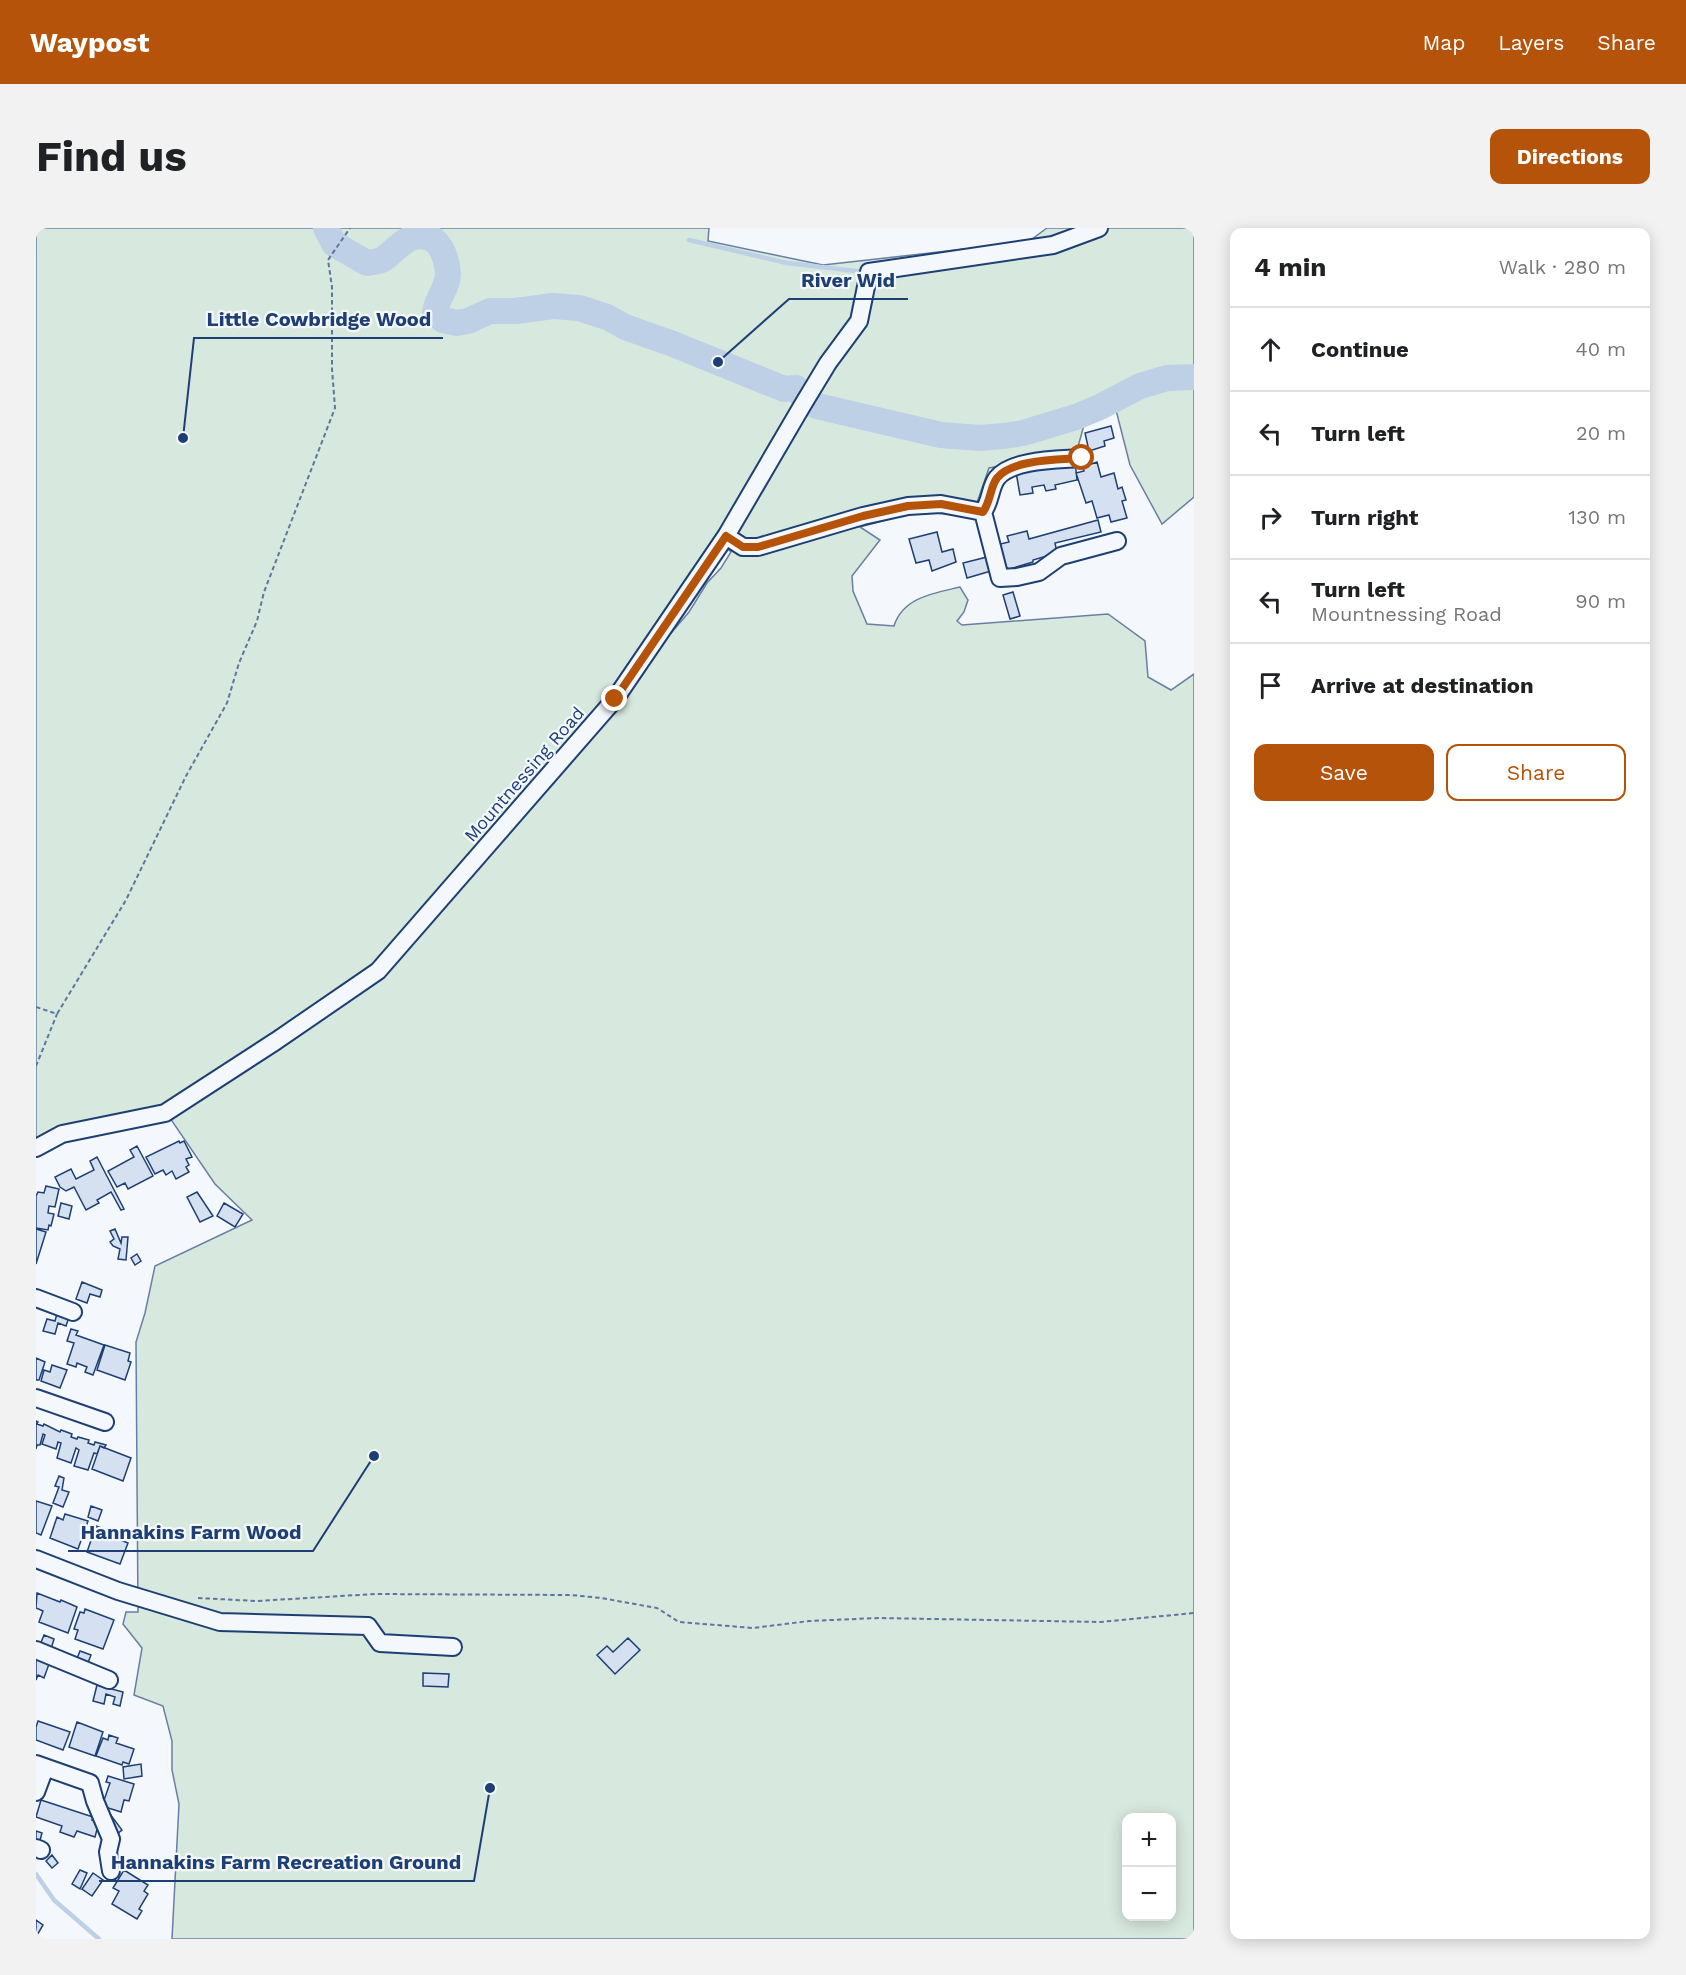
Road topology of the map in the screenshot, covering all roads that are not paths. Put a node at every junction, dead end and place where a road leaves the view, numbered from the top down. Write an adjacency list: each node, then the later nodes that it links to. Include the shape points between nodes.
1 (1061, 228): 3 (street)
2 (1099, 228): 3 (street, Mountnessing Road)
3 (1053, 245): 6 (street, Mountnessing Road, via 869,272 859,321 828,363)
4 (1082, 458): 5 (street, via 1014,467 1003,472 995,481)
5 (983, 512): 6 (street, via 941,504 908,506 758,547 743,547); 7 (street, via 1000,578 1039,572 1061,556)
6 (726, 536): 8 (street, Mountnessing Road, via 615,699 378,971 165,1113 62,1134)
7 (1117, 541)
8 (36, 1148)
9 (36, 1298): 10 (street)
10 (73, 1312)
11 (36, 1398): 12 (street)
12 (105, 1422)
13 (37, 1563): 14 (street, via 220,1622 368,1626 380,1643)
14 (453, 1647)
15 (36, 1650): 16 (street)
16 (110, 1680)
17 (40, 1766): 18 (street); 19 (street, via 90,1783 111,1839)
18 (36, 1791)
19 (111, 1871)

